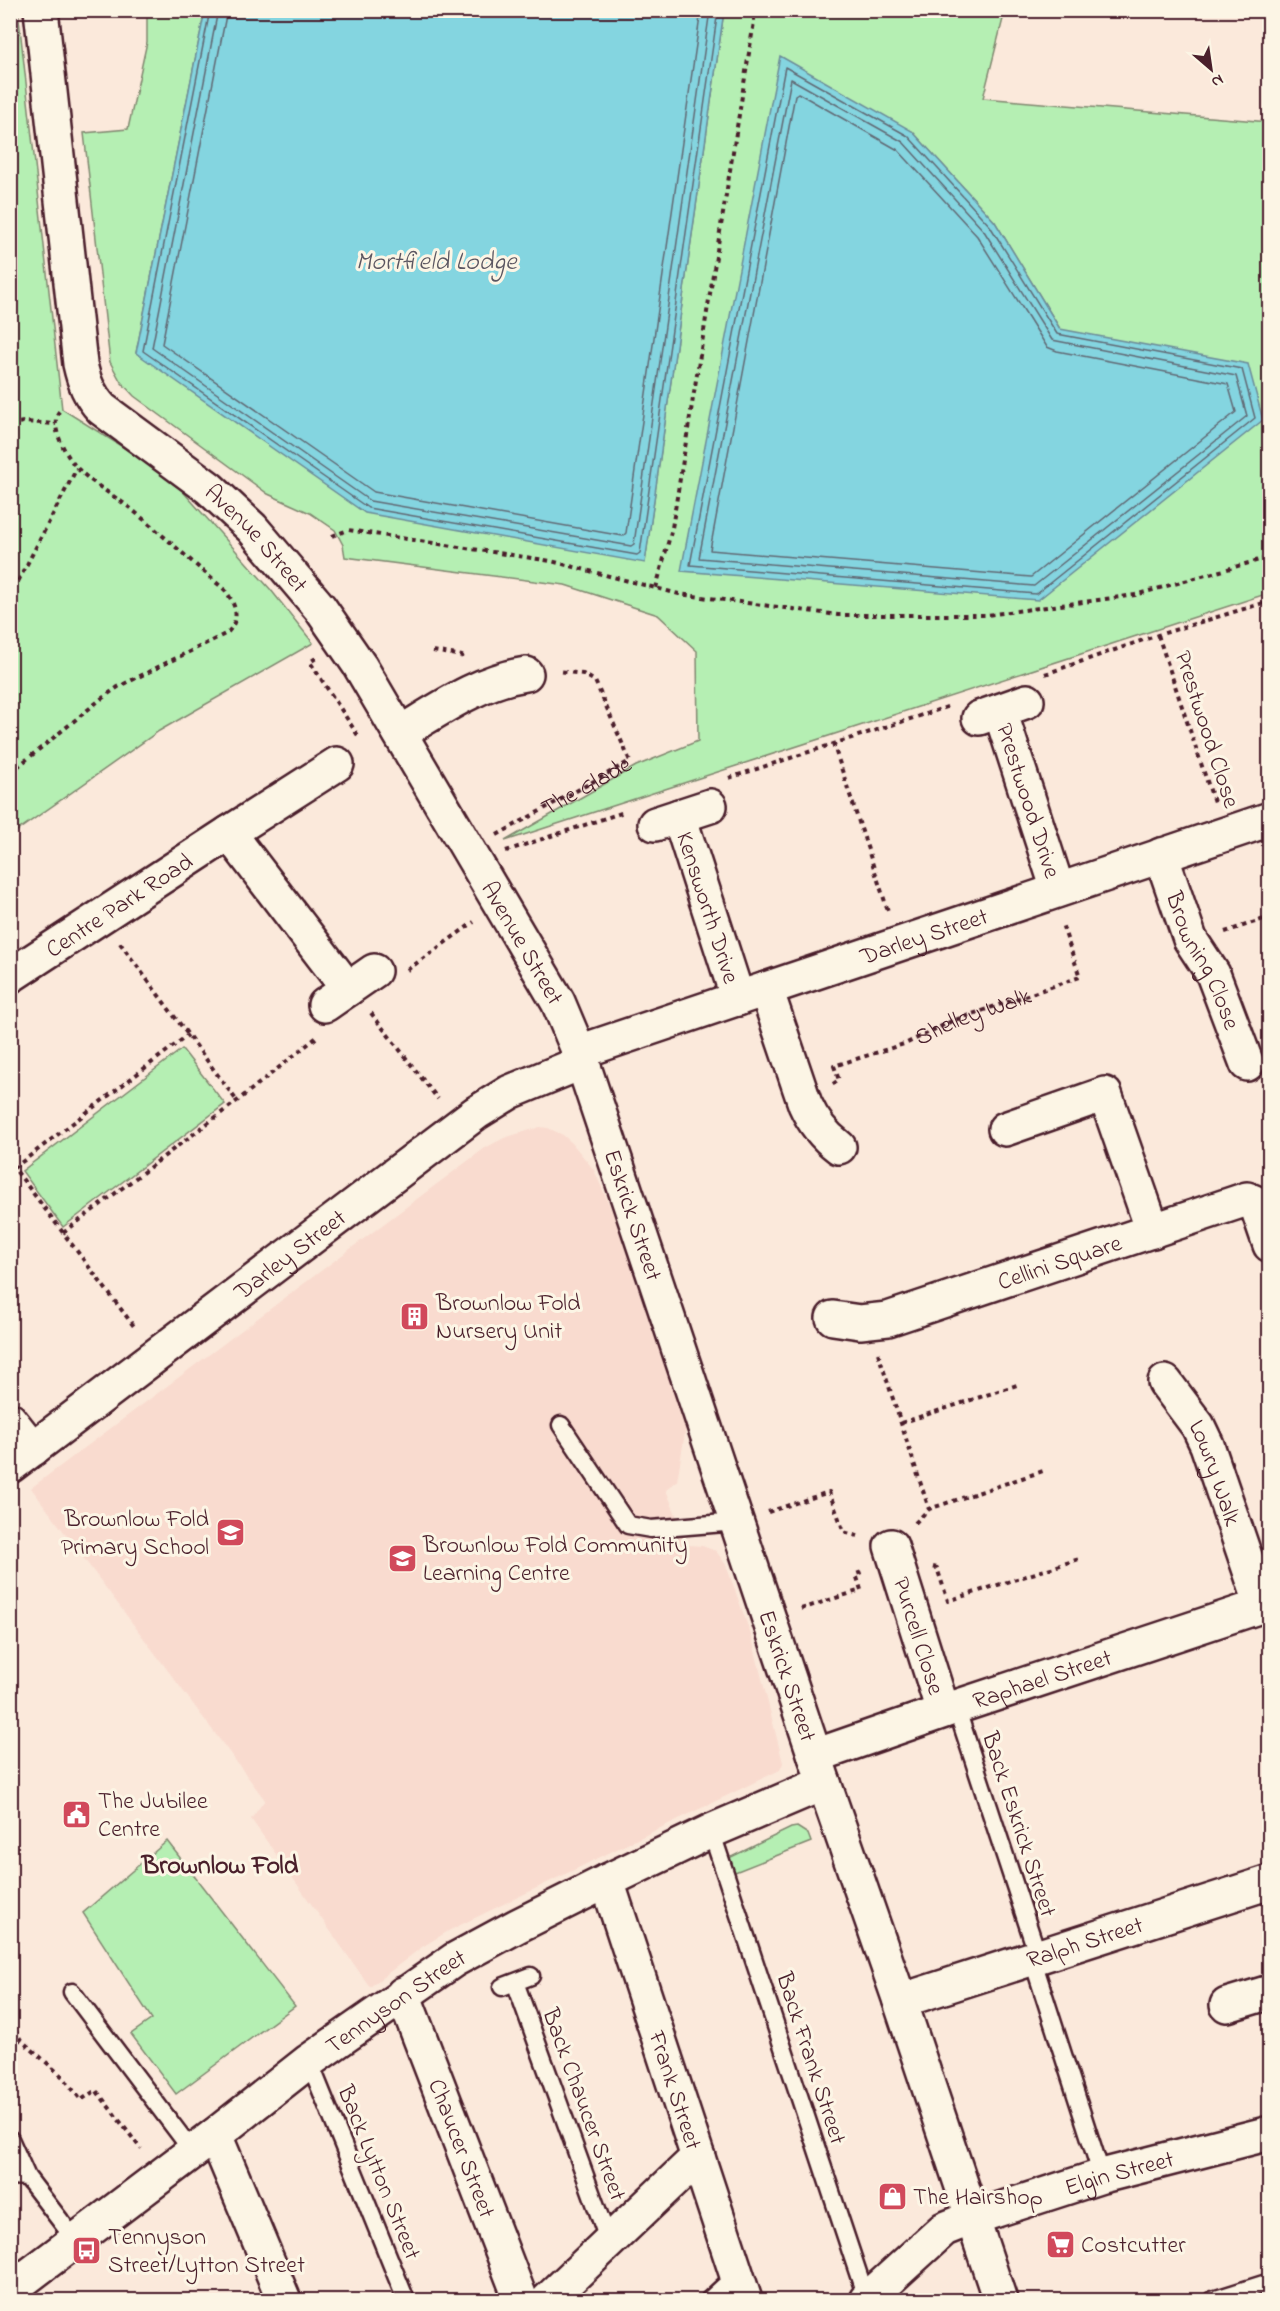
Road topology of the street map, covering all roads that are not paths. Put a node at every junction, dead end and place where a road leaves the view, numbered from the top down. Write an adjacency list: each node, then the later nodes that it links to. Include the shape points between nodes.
1 (41, 10): 4 (street, Avenue Street, via 80,364 91,398 116,421 209,488 252,528 343,639)
2 (526, 674): 4 (street, via 484,684)
3 (1001, 702): 10 (street, Prestwood Drive)
4 (400, 733): 14 (street, Avenue Street, via 558,1002)
5 (337, 764): 8 (street, Centre Park Road)
6 (717, 793): 13 (street, Kensworth Drive, via 667,820)
7 (1269, 819): 9 (street, Darley Street)
8 (229, 832): 11 (street, Centre Park Road); 12 (street)
9 (1161, 855): 10 (street, Darley Street); 15 (street, Browning Close, via 1191,943 1214,974)
10 (1055, 891): 13 (street, Darley Street)
11 (10, 976)
12 (354, 994)
13 (752, 994): 14 (street, Darley Street); 17 (street, via 812,1119)
14 (581, 1057): 24 (street, Darley Street, via 510,1092 459,1125); 25 (street, Eskrick Street)
15 (1247, 1064)
16 (1005, 1129): 18 (street, via 1105,1094)
17 (839, 1148)
18 (1153, 1231): 19 (street, Cellini Square, via 1255,1195); 20 (street, Cellini Square, via 888,1318 860,1322)
19 (1269, 1245)
20 (833, 1318)
21 (1165, 1382): 27 (street, Lowry Walk, via 1208,1445)
22 (10, 1420): 24 (street)
23 (561, 1425): 25 (lane, via 628,1525 651,1529)
24 (22, 1458)
25 (737, 1522): 29 (street, Eskrick Street)
26 (894, 1554): 28 (street, Purcell Close)
27 (1266, 1605): 28 (street, Raphael Street)
28 (949, 1709): 29 (street, Raphael Street); 33 (lane, Back Eskrick Street)
29 (819, 1769): 30 (street, Tennyson Street); 38 (street, Eskrick Street)
30 (711, 1831): 31 (street, Tennyson Street); 53 (lane, Back Frank Street)
31 (607, 1881): 37 (street, Tennyson Street, via 489,1940); 44 (street, Frank Street)
32 (1269, 1882): 33 (street, Ralph Street)
33 (1035, 1957): 38 (street, Ralph Street); 45 (lane, Back Eskrick Street)
34 (516, 1982): 49 (lane, Back Chaucer Street)
35 (72, 1992): 43 (lane)
36 (1269, 1992): 39 (street)
37 (403, 1994): 40 (street, Tennyson Street); 56 (street, Chaucer Street)
38 (900, 2001): 47 (street, Eskrick Street)
39 (1227, 2005)
40 (309, 2061): 43 (street, Tennyson Street); 55 (lane, Back Lytton Street)
41 (1269, 2133): 45 (street, Elgin Street)
42 (10, 2139): 46 (lane)
43 (204, 2144): 48 (street, Tennyson Street); 54 (street)
44 (698, 2157): 49 (street); 51 (street, Frank Street)
45 (1102, 2176): 47 (street, Elgin Street)
46 (19, 2177): 48 (lane)
47 (972, 2218): 53 (street, Elgin Street, via 944,2229); 59 (street, Eskrick Street)
48 (76, 2241): 52 (street, Tennyson Street)
49 (609, 2241): 57 (street)
50 (1269, 2282): 60 (lane)
51 (741, 2288): 58 (lane)
52 (10, 2290)
53 (866, 2300)
54 (284, 2301)
55 (406, 2301)
56 (521, 2301)
57 (548, 2301)
58 (709, 2301)
59 (1000, 2301)
60 (1213, 2301)

